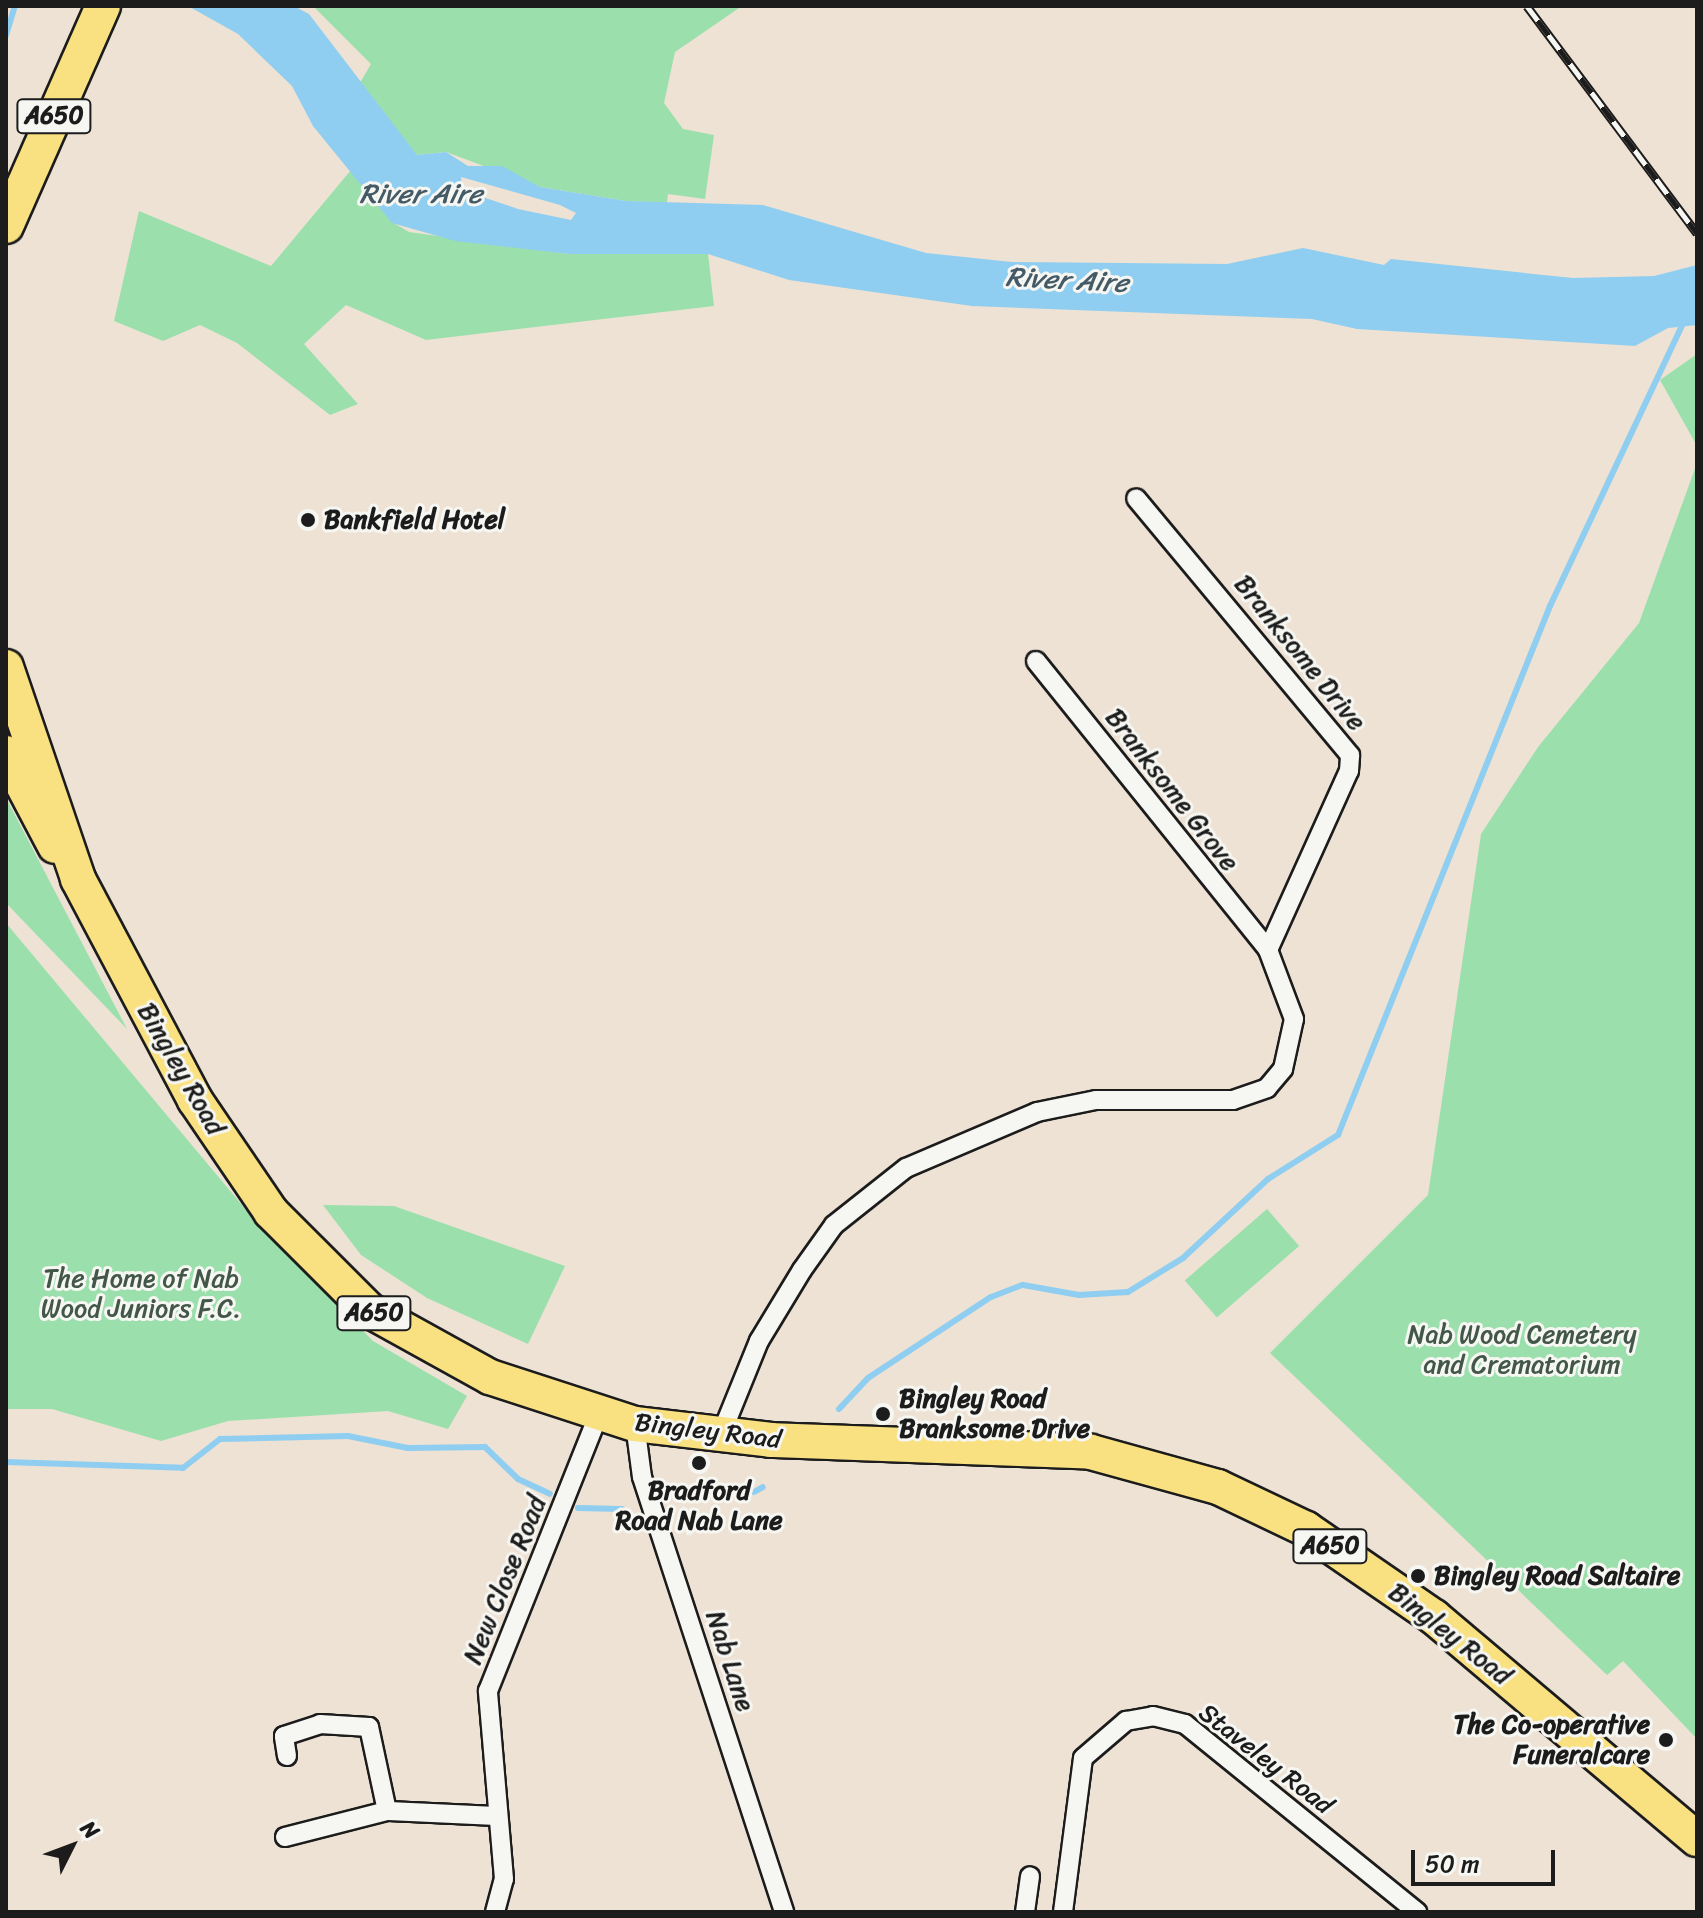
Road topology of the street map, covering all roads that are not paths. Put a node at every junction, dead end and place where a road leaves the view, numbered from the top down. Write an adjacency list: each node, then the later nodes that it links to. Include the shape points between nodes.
1 (79, 6): 3 (highway, A650)
2 (103, 6): 4 (highway, A650)
3 (6, 170)
4 (6, 226)
5 (1136, 498): 10 (street, Branksome Drive, via 1350,755 1349,771)
6 (1036, 661): 10 (street, Branksome Grove)
7 (6, 667): 9 (highway, Bingley Road / A650)
8 (6, 753): 9 (highway, A650, via 35,820)
9 (78, 879): 11 (highway, Bingley Road / A650, via 195,1100 271,1212 369,1310 490,1377)
10 (1268, 950): 13 (street, via 1288,993 1294,1042 1267,1088 1233,1100 1096,1100 1037,1112 906,1168 834,1225 802,1270 759,1341)
11 (599, 1414): 12 (highway, Bingley Road / A650); 16 (street, New Close Road, via 488,1691)
12 (635, 1424): 13 (highway, Bingley Road / A650); 21 (street, Nab Lane, via 642,1477)
13 (720, 1437): 18 (highway, Bingley Road / A650, via 1091,1452 1218,1487 1306,1529 1434,1617)
14 (287, 1756): 15 (street, via 284,1736 320,1724 369,1727)
15 (387, 1811): 16 (street); 17 (street)
16 (498, 1816): 20 (street, New Close Road, via 504,1879)
17 (285, 1837)
18 (1697, 1839)
19 (1030, 1876): 22 (street)
20 (495, 1912)
21 (784, 1912)
22 (1025, 1912)
23 (1063, 1912): 24 (street, Staveley Road, via 1083,1758 1126,1721 1153,1716 1185,1724)
24 (1417, 1912)

